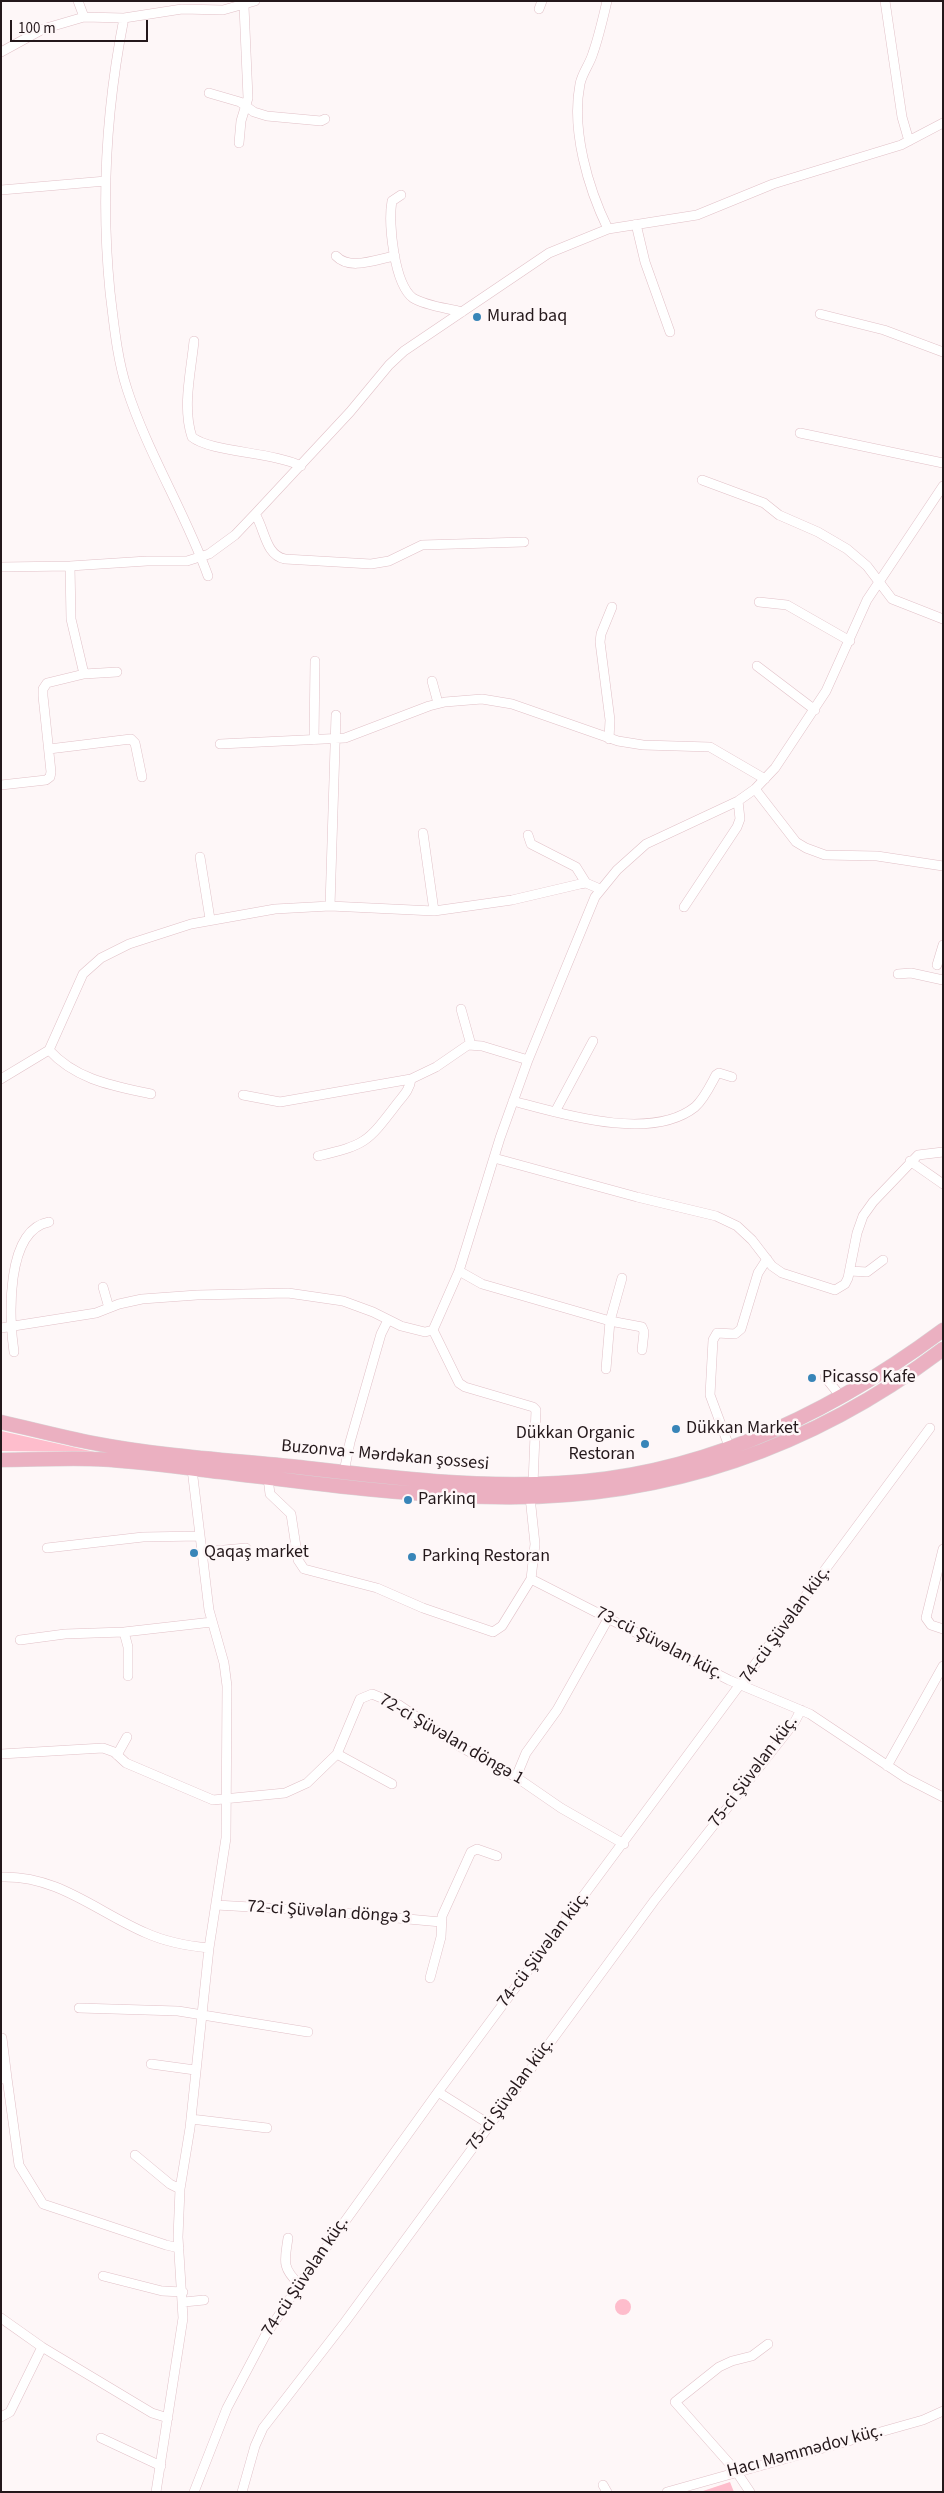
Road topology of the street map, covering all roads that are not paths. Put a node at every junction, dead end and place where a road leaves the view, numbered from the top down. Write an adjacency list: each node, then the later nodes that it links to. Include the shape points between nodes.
1 (78, 1): 7 (street)
2 (255, 1): 6 (street)
3 (607, 1): 20 (street, via 594,53 580,84 578,110 588,180)
4 (885, 1): 14 (street, via 902,117)
5 (191, 5): 6 (street, via 214,10); 8 (street)
6 (244, 6): 11 (street)
7 (84, 17): 8 (street); 9 (street, via 43,29)
8 (124, 18): 16 (street, via 111,92)
9 (1, 52)
10 (209, 94): 11 (street, via 240,102)
11 (246, 107): 12 (street, via 267,116 321,122); 15 (street)
12 (325, 119)
13 (943, 123): 14 (street)
14 (909, 142): 19 (street, via 773,184 697,215)
15 (239, 143)
16 (106, 182): 17 (street); 35 (street, via 106,247 123,375 140,421)
17 (1, 190)
18 (401, 196): 22 (street, via 392,201 390,210)
19 (636, 224): 20 (street); 25 (street, via 645,262)
20 (608, 229): 23 (street, via 536,260)
21 (336, 256): 22 (street, via 349,264)
22 (395, 256): 23 (street, via 404,286 411,296 421,302)
23 (462, 312): 30 (street, via 404,351 389,365)
24 (820, 314): 27 (street, via 884,330)
25 (670, 332)
26 (194, 342): 30 (street, via 188,410 192,437 206,444 288,459)
27 (943, 352)
28 (800, 433): 29 (street)
29 (943, 463)
30 (301, 466): 33 (street)
31 (702, 480): 39 (street, via 764,503 779,516 818,532 847,549 867,566)
32 (941, 492): 39 (street)
33 (254, 514): 34 (street, via 271,550 285,559 371,564 389,561 422,545); 35 (street, via 221,547)
34 (524, 542)
35 (202, 558): 36 (street); 38 (street)
36 (70, 566): 37 (street); 47 (street, via 71,619)
37 (1, 567)
38 (208, 576)
39 (879, 582): 42 (street, via 892,599); 43 (street, via 862,610)
40 (759, 602): 43 (street, via 787,605)
41 (612, 607): 52 (street, via 600,642 610,720)
42 (943, 619)
43 (850, 641): 50 (street)
44 (315, 661): 53 (street)
45 (757, 666): 50 (street)
46 (117, 672): 47 (street)
47 (84, 674): 56 (street, via 45,685 43,696)
48 (432, 682): 49 (street)
49 (438, 703): 52 (street, via 482,698 501,701); 54 (street)
50 (815, 710): 58 (street)
51 (336, 716): 54 (street)
52 (609, 739): 58 (street, via 630,744 710,747)
53 (314, 740): 54 (street); 55 (street)
54 (335, 740): 68 (street)
55 (220, 744)
56 (49, 748): 57 (street, via 131,738 135,742); 59 (street, via 50,777 46,780)
57 (142, 778)
58 (765, 779): 60 (street)
59 (1, 784)
60 (755, 789): 61 (street); 65 (street, via 796,842 806,848 831,856 877,856)
61 (738, 801): 67 (street, via 646,844); 69 (street, via 738,827)
62 (423, 833): 70 (street)
63 (528, 835): 66 (street, via 531,844 576,867)
64 (200, 857): 71 (street)
65 (943, 866)
66 (586, 883): 67 (street); 70 (street, via 512,900)
67 (600, 889): 80 (street, via 589,908)
68 (330, 906): 70 (street); 71 (street, via 275,908)
69 (684, 907)
70 (434, 911)
71 (210, 920): 79 (street, via 129,944 94,963 80,979)
72 (943, 945): 73 (street)
73 (937, 965)
74 (898, 974): 75 (street, via 911,973)
75 (943, 980)
76 (461, 1009): 78 (street)
77 (593, 1041): 87 (street)
78 (471, 1045): 80 (street); 83 (street)
79 (49, 1050): 82 (street); 84 (street, via 65,1066 100,1082)
80 (528, 1060): 86 (street)
81 (732, 1077): 87 (street, via 719,1073 697,1105 688,1112 662,1121 603,1121)
82 (1, 1079)
83 (411, 1079): 85 (street, via 280,1102); 89 (street, via 408,1090 366,1141)
84 (151, 1094)
85 (244, 1095)
86 (513, 1101): 87 (street); 90 (street)
87 (555, 1112)
88 (943, 1152): 91 (street, via 922,1153)
89 (318, 1156)
90 (494, 1158): 94 (street, via 716,1216 738,1226); 96 (street)
91 (910, 1161): 92 (street); 97 (street, via 863,1216)
92 (943, 1184)
93 (49, 1222): 103 (street, via 40,1223 32,1229 20,1250)
94 (767, 1259): 97 (street, via 782,1272 828,1289 840,1288); 114 (street, via 758,1273 741,1329 735,1334 717,1334 713,1340 710,1395)
95 (883, 1260): 97 (street, via 867,1272)
96 (459, 1271): 102 (street, via 482,1284); 104 (street)
97 (850, 1271)
98 (622, 1278): 102 (street)
99 (103, 1287): 100 (street)
100 (110, 1308): 101 (street, via 165,1297 288,1293 343,1301); 103 (street)
101 (388, 1320): 104 (street, via 419,1331); 117 (street, via 381,1334)
102 (610, 1321): 107 (street, via 644,1329); 109 (street)
103 (6, 1327): 108 (street)
104 (433, 1330): 119 (street, via 459,1383 536,1410)
105 (943, 1330): 111 (main road, Buzonva - Mərdəkan şossesi, via 896,1365)
106 (943, 1348): 119 (main road, via 903,1379 850,1411 754,1455 702,1471 626,1488)
107 (642, 1350)
108 (14, 1352)
109 (606, 1369)
110 (825, 1377): 111 (street)
111 (842, 1398): 114 (main road, Buzonva - Mərdəkan şossesi)
112 (1, 1422): 117 (main road, Buzonva - Mərdəkan şossesi, via 108,1446)
113 (930, 1428): 133 (street, 74-cü Şüvəlan küç.)
114 (730, 1449): 119 (main road, Buzonva - Mərdəkan şossesi, via 691,1461)
115 (1, 1460): 116 (main road, via 89,1459)
116 (192, 1469): 118 (main road); 120 (street)
117 (344, 1472): 119 (main road, Buzonva - Mərdəkan şossesi)
118 (268, 1478): 119 (main road, via 435,1495); 125 (street, via 270,1494 291,1514 298,1560 304,1569 377,1588 493,1632 502,1626)
119 (531, 1491): 125 (street, via 535,1550)
120 (200, 1536): 121 (street); 124 (street)
121 (47, 1548)
122 (246, 1548): 124 (street)
123 (943, 1549): 128 (street, via 926,1618 931,1625)
124 (202, 1552): 127 (street)
125 (531, 1579): 126 (street, 73-cü Şüvəlan küç.)
126 (608, 1619): 133 (street, 73-cü Şüvəlan küç.); 140 (street, via 556,1710 526,1753)
127 (212, 1622): 129 (street); 143 (street, via 227,1686)
128 (943, 1629)
129 (124, 1632): 130 (street, via 87,1632); 132 (street, via 128,1647)
130 (20, 1640)
131 (943, 1666): 139 (street)
132 (128, 1676)
133 (742, 1685): 134 (street, 73-cü Şüvəlan küç.); 144 (street, 74-cü Şüvəlan küç.)
134 (801, 1710): 139 (street, 73-cü Şüvəlan küç.); 160 (street, 75-ci Şüvəlan küç.)
135 (127, 1737): 138 (street)
136 (1, 1754): 138 (street, 72-ci Şüvəlan döngə 1, via 103,1748)
137 (338, 1754): 140 (street, 72-ci Şüvəlan döngə 1, via 357,1703 372,1694 399,1705 459,1746); 141 (street); 143 (street, 72-ci Şüvəlan döngə 1, via 307,1784 296,1790)
138 (117, 1755): 143 (street, 72-ci Şüvəlan döngə 1, via 126,1763 204,1797)
139 (887, 1766): 142 (street, 73-cü Şüvəlan küç.)
140 (516, 1777): 144 (street, 72-ci Şüvəlan döngə 1, via 561,1808)
141 (392, 1784)
142 (943, 1797)
143 (226, 1799): 147 (street, via 225,1847)
144 (624, 1844): 158 (street, 74-cü Şüvəlan küç.)
145 (497, 1856): 148 (street, via 473,1849)
146 (1, 1877): 149 (street, via 66,1890 148,1934)
147 (216, 1905): 148 (street, 72-ci Şüvəlan döngə 3); 149 (street)
148 (441, 1922): 150 (street, via 441,1938)
149 (209, 1948): 152 (street)
150 (430, 1978)
151 (79, 2008): 152 (street)
152 (202, 2014): 153 (street); 156 (street)
153 (308, 2032)
154 (2, 2038): 157 (street)
155 (151, 2064): 156 (street)
156 (195, 2070): 159 (street)
157 (4, 2078): 165 (street, via 20,2165 43,2204)
158 (438, 2092): 160 (street); 167 (street, 74-cü Şüvəlan küç.)
159 (190, 2119): 161 (street); 163 (street)
160 (489, 2124): 182 (street, 75-ci Şüvəlan küç., via 345,2322 263,2428)
161 (267, 2128)
162 (135, 2156): 163 (street)
163 (180, 2189): 165 (street)
164 (288, 2238): 167 (street, via 285,2264)
165 (179, 2248): 168 (street)
166 (103, 2276): 168 (street, via 162,2291)
167 (299, 2284): 181 (street, 74-cü Şüvəlan küç., via 269,2329 227,2408)
168 (183, 2292): 170 (street)
169 (204, 2300): 170 (street)
170 (184, 2302): 176 (street)
171 (1, 2318): 173 (street)
172 (768, 2344): 179 (street, via 752,2356 719,2367 675,2402)
173 (42, 2347): 175 (street, via 10,2412); 176 (street, via 152,2413)
174 (943, 2411): 179 (street, Hacı Məmmədov küç., via 922,2420)
175 (1, 2417)
176 (168, 2418): 178 (street)
177 (100, 2438): 178 (street)
178 (161, 2466): 180 (street)
179 (736, 2471): 183 (street, Hacı Məmmədov küç.); 184 (street)
180 (156, 2492)
181 (194, 2492)
182 (242, 2492)
183 (667, 2492)
184 (750, 2492)

